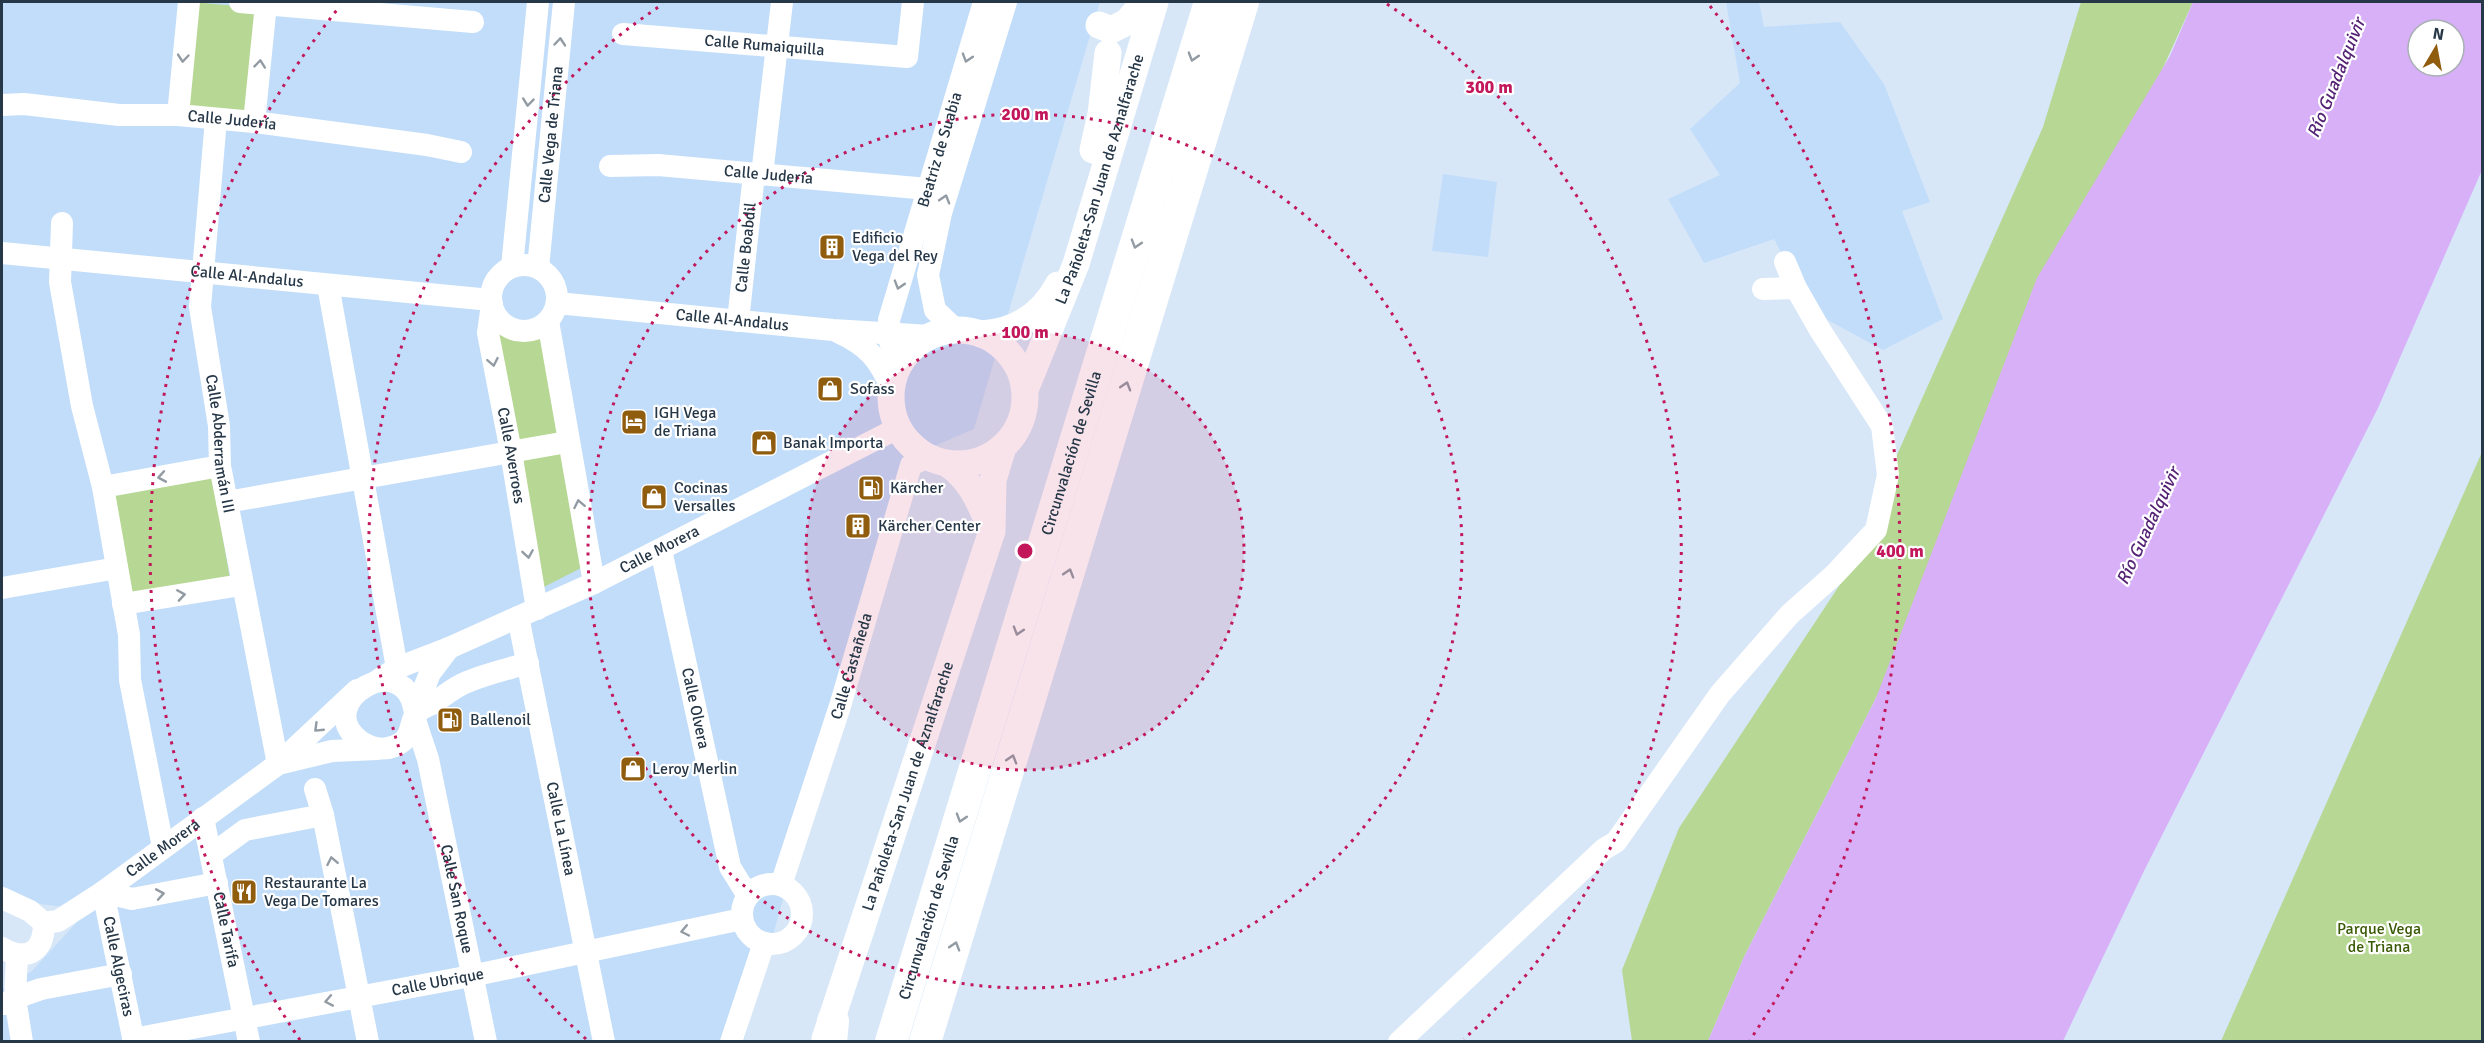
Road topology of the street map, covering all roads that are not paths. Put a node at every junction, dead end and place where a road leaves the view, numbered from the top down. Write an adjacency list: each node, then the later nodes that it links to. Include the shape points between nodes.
1 (189, 2): 19 (street, one-way to 19)
2 (240, 2): 12 (street)
3 (538, 2): 31 (street, Calle Vega de Triana, one-way to 31)
4 (564, 2): 32 (street, Calle Vega de Triana, one-way to 4)
5 (782, 2): 16 (street, Calle Boabdil)
6 (912, 2): 16 (street, Calle Rumaiquilla, via 907,57)
7 (984, 2): 25 (street, Beatriz de Suabia, one-way to 25)
8 (1005, 2): 42 (street, Beatriz de Suabia, one-way to 8, via 935,310 928,275 940,213)
9 (1210, 2): 92 (highway, Circunvalación de Sevilla, one-way to 92)
10 (1243, 2): 89 (highway, Circunvalación de Sevilla, one-way to 10)
11 (1143, 3): 14 (main road, via 1127,22 1111,30); 27 (main road, La Pañoleta-San Juan de Aznalfarache); 45 (main road, La Pañoleta-San Juan de Aznalfarache, via 1127,95 1076,264)
12 (267, 4): 13 (street); 21 (street, one-way to 12)
13 (473, 22)
14 (1099, 25)
15 (622, 34): 16 (street, Calle Rumaiquilla)
16 (776, 46): 24 (street, Calle Boabdil)
17 (1108, 53): 27 (main road, via 1101,114)
18 (2, 105): 19 (street, Calle Judería, via 119,115)
19 (178, 115): 20 (street, Calle Judería)
20 (216, 119): 21 (street, Calle Judería); 33 (street, Calle Abderramán III)
21 (254, 123): 22 (street, Calle Judería)
22 (461, 152)
23 (610, 166): 24 (street, Calle Judería, via 658,165)
24 (758, 174): 25 (street, Calle Judería); 39 (street, Calle Boabdil)
25 (928, 189): 41 (street, Beatriz de Suabia, one-way to 41, via 889,320)
26 (62, 224): 29 (street)
27 (1079, 229): 42 (main road, La Pañoleta-San Juan de Aznalfarache, via 1068,267 1039,312 1003,333)
28 (2, 253): 29 (street, Calle Al-Andalus)
29 (59, 259): 33 (street, Calle Al-Andalus); 53 (street, via 79,389)
30 (1785, 262): 35 (street)
31 (512, 267): 32 (street); 37 (street, via 496,280)
32 (538, 268): 38 (street, via 553,282)
33 (202, 272): 34 (street, Calle Al-Andalus); 51 (street, Calle Abderramán III, via 201,316 219,426)
34 (328, 285): 37 (street, Calle Al-Andalus); 52 (street)
35 (1796, 288): 36 (street); 106 (street, via 1882,426 1888,475 1876,530 1790,614 1720,694 1616,842)
36 (1763, 290)
37 (491, 302): 38 (street, via 496,316 511,328 531,330); 49 (street, Calle Averroes, one-way to 49, via 488,333)
38 (552, 312): 39 (street, Calle Al-Andalus); 47 (street)
39 (738, 321): 40 (street, Calle Al-Andalus)
40 (833, 330): 41 (street, Calle Al-Andalus); 44 (street, Calle Al-Andalus, via 857,341)
41 (889, 332): 43 (street, Calle Al-Andalus); 44 (street, Beatriz de Suabia)
42 (969, 332): 43 (main road); 45 (main road, via 1002,347 1011,356)
43 (930, 336): 44 (main road, via 911,348)
44 (894, 377): 46 (main road, via 891,408)
45 (1025, 390): 48 (main road, via 1021,421)
46 (898, 429): 50 (main road, via 910,445); 56 (street, Calle Morera)
47 (567, 442): 49 (street); 58 (street, one-way to 47)
48 (1003, 447): 50 (main road, via 972,463); 55 (main road, La Pañoleta-San Juan de Aznalfarache, via 993,480)
49 (511, 452): 52 (street); 62 (street, Calle Averroes, one-way to 62)
50 (938, 461): 55 (main road, via 961,472 976,494); 78 (street, Calle Castañeda, via 911,465 840,706)
51 (220, 466): 53 (street, one-way to 53); 54 (street, Calle Abderramán III)
52 (362, 479): 54 (street); 65 (street)
53 (103, 488): 57 (street)
54 (227, 502): 59 (street, Calle Abderramán III)
55 (992, 531): 94 (main road, La Pañoleta-San Juan de Aznalfarache)
56 (661, 550): 58 (street, Calle Morera); 80 (street, Calle Olvera, via 730,867)
57 (117, 568): 60 (street); 61 (street)
58 (594, 583): 62 (street, Calle Morera)
59 (241, 585): 61 (street, one-way to 59); 71 (street, Calle Abderramán III)
60 (2, 588)
61 (123, 604): 75 (street, via 129,635 130,680)
62 (527, 613): 63 (street, Calle Morera); 64 (street, Calle La Línea)
63 (449, 648): 65 (street, Calle Morera); 67 (street, Calle Morera, via 430,673)
64 (528, 663): 67 (street, via 466,682); 85 (street, Calle La Línea)
65 (397, 668): 66 (street, Calle Morera)
66 (367, 685): 67 (street, via 386,681 402,688 413,702); 68 (street, via 348,706 348,724 358,740 374,748); 71 (street, Calle Morera, one-way to 71)
67 (415, 715): 68 (street, via 402,741); 70 (street, Calle San Roque)
68 (385, 748): 69 (street, Calle Morera); 70 (street)
69 (332, 751): 71 (street, Calle Morera); 72 (street)
70 (428, 759): 88 (street, Calle San Roque)
71 (278, 764): 72 (street); 74 (street, Calle Morera)
72 (315, 789): 73 (street)
73 (323, 815): 76 (street, via 245,830); 90 (street, one-way to 73)
74 (203, 818): 75 (street, Calle Morera); 76 (street, Calle Tarifa)
75 (163, 847): 79 (street, Calle Morera)
76 (211, 855): 77 (street, Calle Tarifa)
77 (217, 883): 79 (street, one-way to 77, via 132,899); 93 (street, Calle Tarifa)
78 (781, 885): 80 (street, via 763,885); 84 (street, via 796,896 801,923 790,938)
79 (103, 892): 83 (street, Calle Morera, via 58,921); 87 (street, Calle Algeciras)
80 (748, 896): 82 (street)
81 (2, 898): 83 (street, via 30,911)
82 (742, 919): 84 (street, via 750,934); 85 (street, Calle Ubrique, one-way to 85)
83 (44, 923): 86 (street, via 41,943 33,952)
84 (764, 943): 101 (street)
85 (586, 951): 88 (street, Calle Ubrique); 100 (street, Calle La Línea)
86 (9, 952): 91 (street)
87 (120, 974): 91 (street, via 41,988); 95 (street, Calle Algeciras)
88 (471, 976): 90 (street, Calle Ubrique); 99 (street, Calle San Roque)
89 (944, 984): 104 (highway, Circunvalación de Sevilla); 105 (highway)
90 (359, 995): 93 (street, Calle Ubrique, one-way to 93); 98 (street)
91 (8, 1002): 96 (street)
92 (902, 1008): 102 (highway); 103 (highway, Circunvalación de Sevilla)
93 (244, 1017): 95 (street, Calle Ubrique); 97 (street, Calle Tarifa)
94 (830, 1035)
95 (134, 1040)
96 (22, 1041)
97 (249, 1041)
98 (368, 1041)
99 (486, 1041)
100 (604, 1041)
101 (731, 1041)
102 (884, 1041)
103 (891, 1041)
104 (925, 1041)
105 (942, 1041)
106 (1399, 1041)

